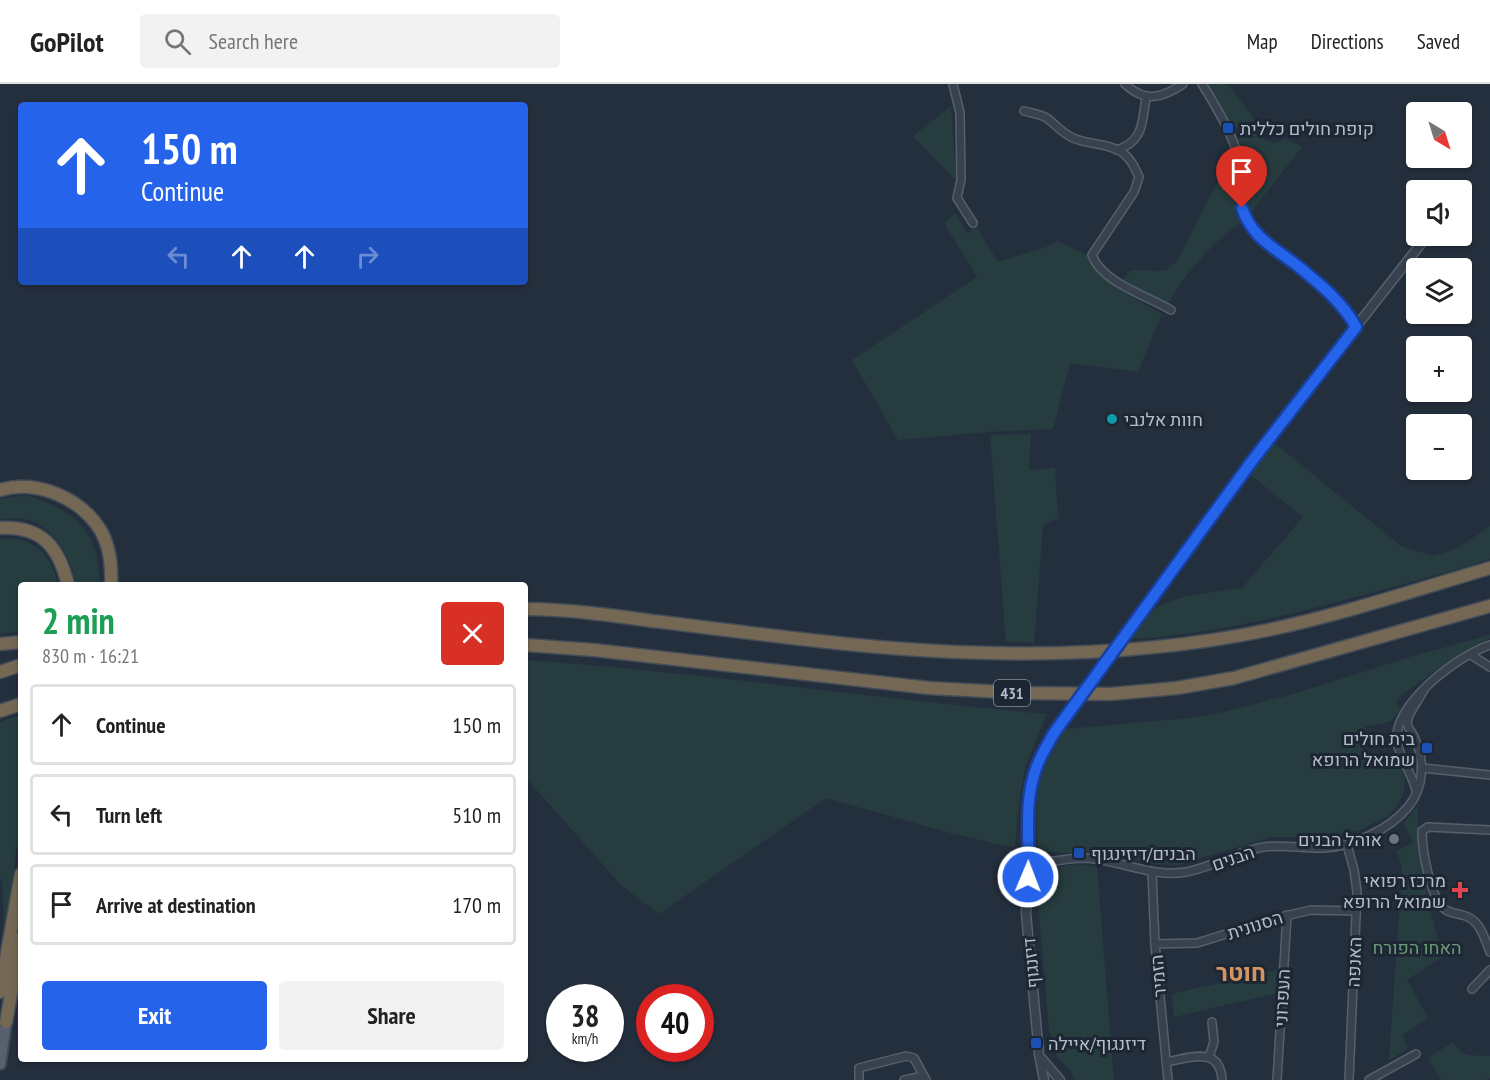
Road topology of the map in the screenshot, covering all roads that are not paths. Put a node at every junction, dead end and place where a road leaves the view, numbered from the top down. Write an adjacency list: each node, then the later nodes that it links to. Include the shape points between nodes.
1 (953, 84): 8 (street, via 960,112 961,180 957,198)
2 (1125, 84): 5 (street)
3 (1184, 84): 5 (street)
4 (1202, 84): 11 (street, via 1230,136 1239,162 1242,208 1252,229 1316,281)
5 (1146, 98): 7 (street, via 1139,134 1132,143)
6 (1024, 111): 7 (street, via 1048,119 1073,138)
7 (1117, 150): 10 (street, via 1133,164 1138,183 1092,255 1125,287)
8 (973, 223)
9 (1419, 246): 11 (street, דיזנגוף)
10 (1171, 310)
11 (1356, 327): 33 (street, דיזנגוף, bridge, via 1054,733 1037,766 1030,792)
12 (0, 490): 16 (highway, via 35,488 80,508 101,531 110,561)
13 (0, 528): 15 (highway, via 25,529 51,545)
14 (1490, 568): 18 (highway, 431, via 1304,622 1200,642 1110,652 892,648)
15 (67, 582)
16 (111, 582)
17 (1490, 606): 21 (highway, 431, via 1234,678 1110,694 929,688)
18 (528, 609)
19 (18, 643): 20 (highway)
20 (0, 644)
21 (528, 645)
22 (1490, 645): 23 (street)
23 (1471, 655): 24 (street); 27 (street, via 1437,677)
24 (1490, 667)
25 (18, 705): 26 (highway)
26 (3, 710)
27 (1410, 710): 28 (street, via 1407,723); 30 (street, via 1397,740)
28 (1423, 768): 29 (street); 30 (street, הבנים)
29 (1490, 775)
30 (1416, 790): 32 (street, הבנים, via 1399,816)
31 (1490, 830): 39 (street, via 1428,827 1422,831 1427,870 1439,902 1446,910 1477,923)
32 (1347, 845): 34 (street, הבנים, via 1263,848 1198,869); 36 (street, האנפה, via 1356,881)
33 (1029, 860): 34 (street, הבנים, via 1085,858); 47 (street, דיזנגוף, via 1026,913)
34 (1152, 872): 38 (street, הזמיר)
35 (18, 891): 44 (highway)
36 (1356, 911): 37 (street, הסנונית, via 1311,910); 60 (street, האנפה)
37 (1287, 915): 38 (street, הסנונית, via 1197,943); 59 (street, העפרוני)
38 (1155, 944): 50 (street, הזמיר)
39 (1490, 952)
40 (18, 955): 45 (highway)
41 (1490, 970): 43 (street)
42 (18, 980): 45 (highway)
43 (1472, 988)
44 (0, 992)
45 (6, 1022): 51 (main road)
46 (1212, 1022): 49 (street, via 1214,1042)
47 (1039, 1054): 55 (street, דיזנגוף); 56 (street)
48 (1416, 1054): 61 (street)
49 (1209, 1057): 50 (street); 58 (street, via 1219,1066)
50 (1166, 1062): 57 (street, הזמיר)
51 (0, 1064)
52 (925, 1079): 53 (street, via 914,1058 906,1056 859,1068); 54 (street)
53 (859, 1080)
54 (904, 1080)
55 (1044, 1080)
56 (1060, 1080)
57 (1168, 1080)
58 (1222, 1080)
59 (1277, 1080)
60 (1350, 1080)
61 (1369, 1080)

